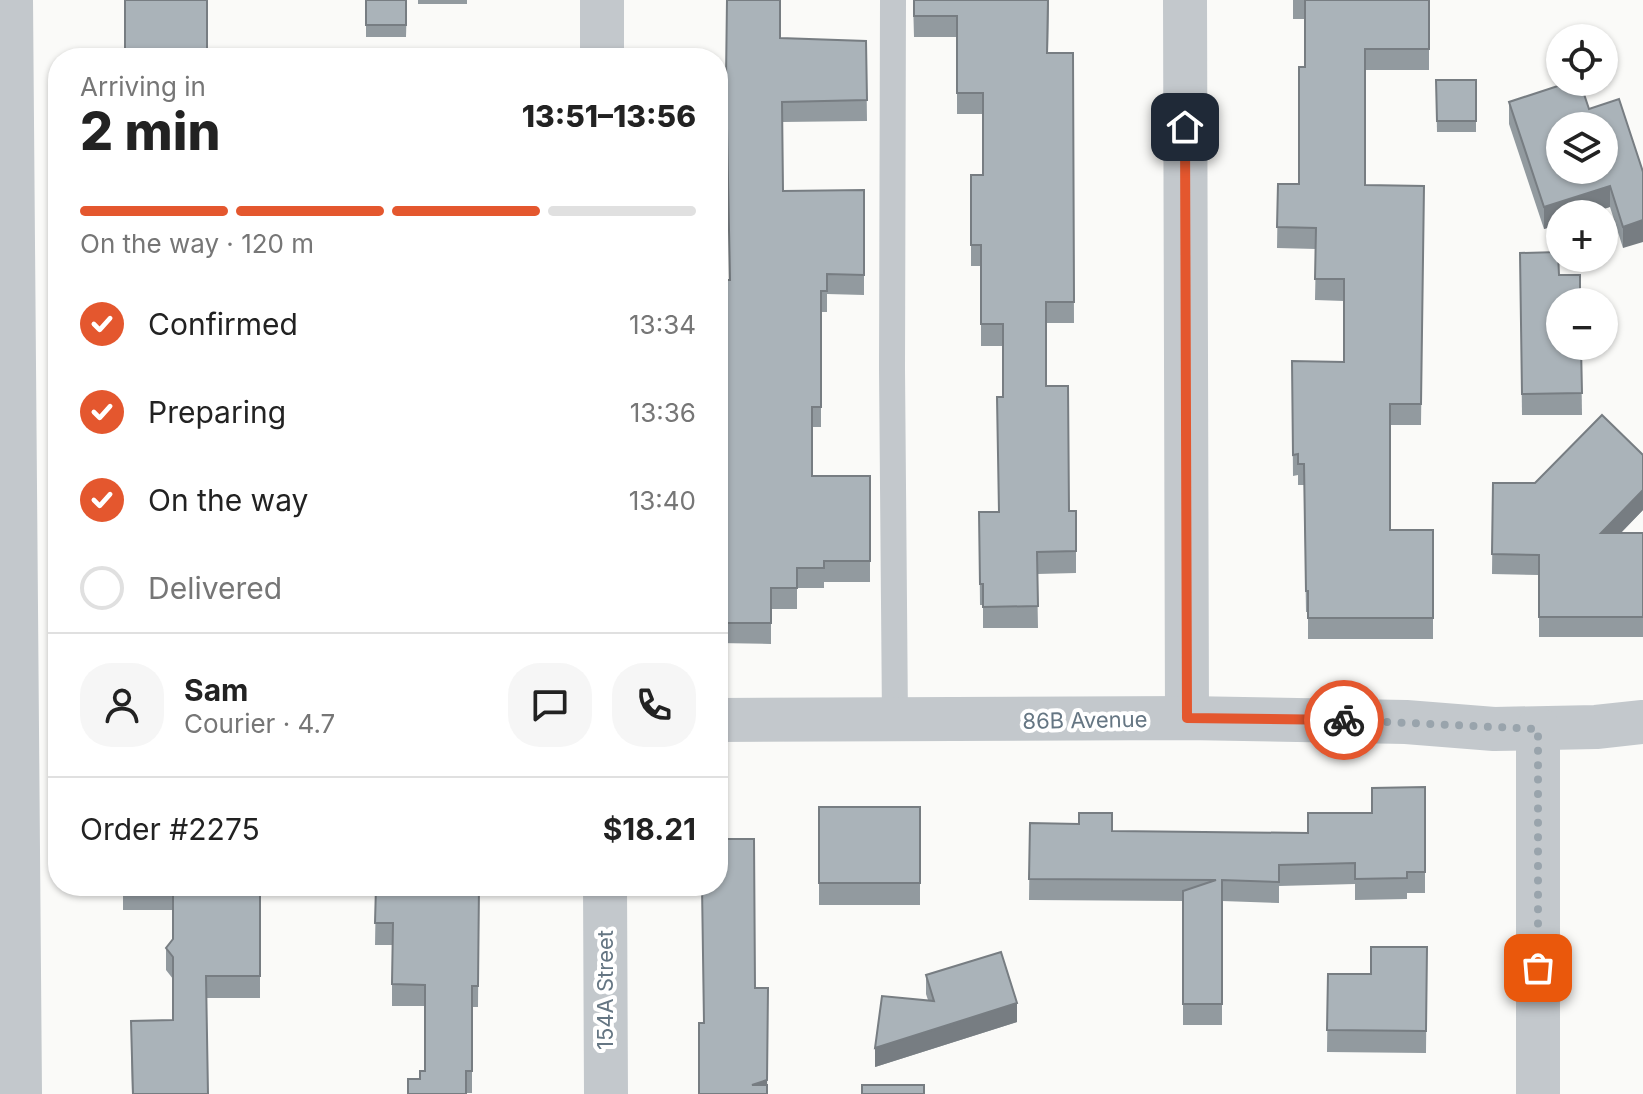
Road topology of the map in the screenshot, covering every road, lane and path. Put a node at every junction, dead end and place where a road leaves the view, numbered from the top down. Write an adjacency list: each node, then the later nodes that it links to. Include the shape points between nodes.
1 (11, 0): 6 (street)
2 (602, 0): 5 (street)
3 (893, 0): 9 (lane)
4 (1185, 0): 7 (street)
5 (602, 48)
6 (6, 164): 13 (street)
7 (1187, 718): 9 (street, 86B Avenue); 11 (street, 86B Avenue)
8 (728, 720): 9 (street, 86B Avenue)
9 (895, 720)
10 (1643, 722): 11 (street, 86B Avenue)
11 (1538, 729): 15 (street)
12 (605, 896): 14 (street, 154A Street)
13 (20, 1094)
14 (606, 1094)
15 (1538, 1094)

